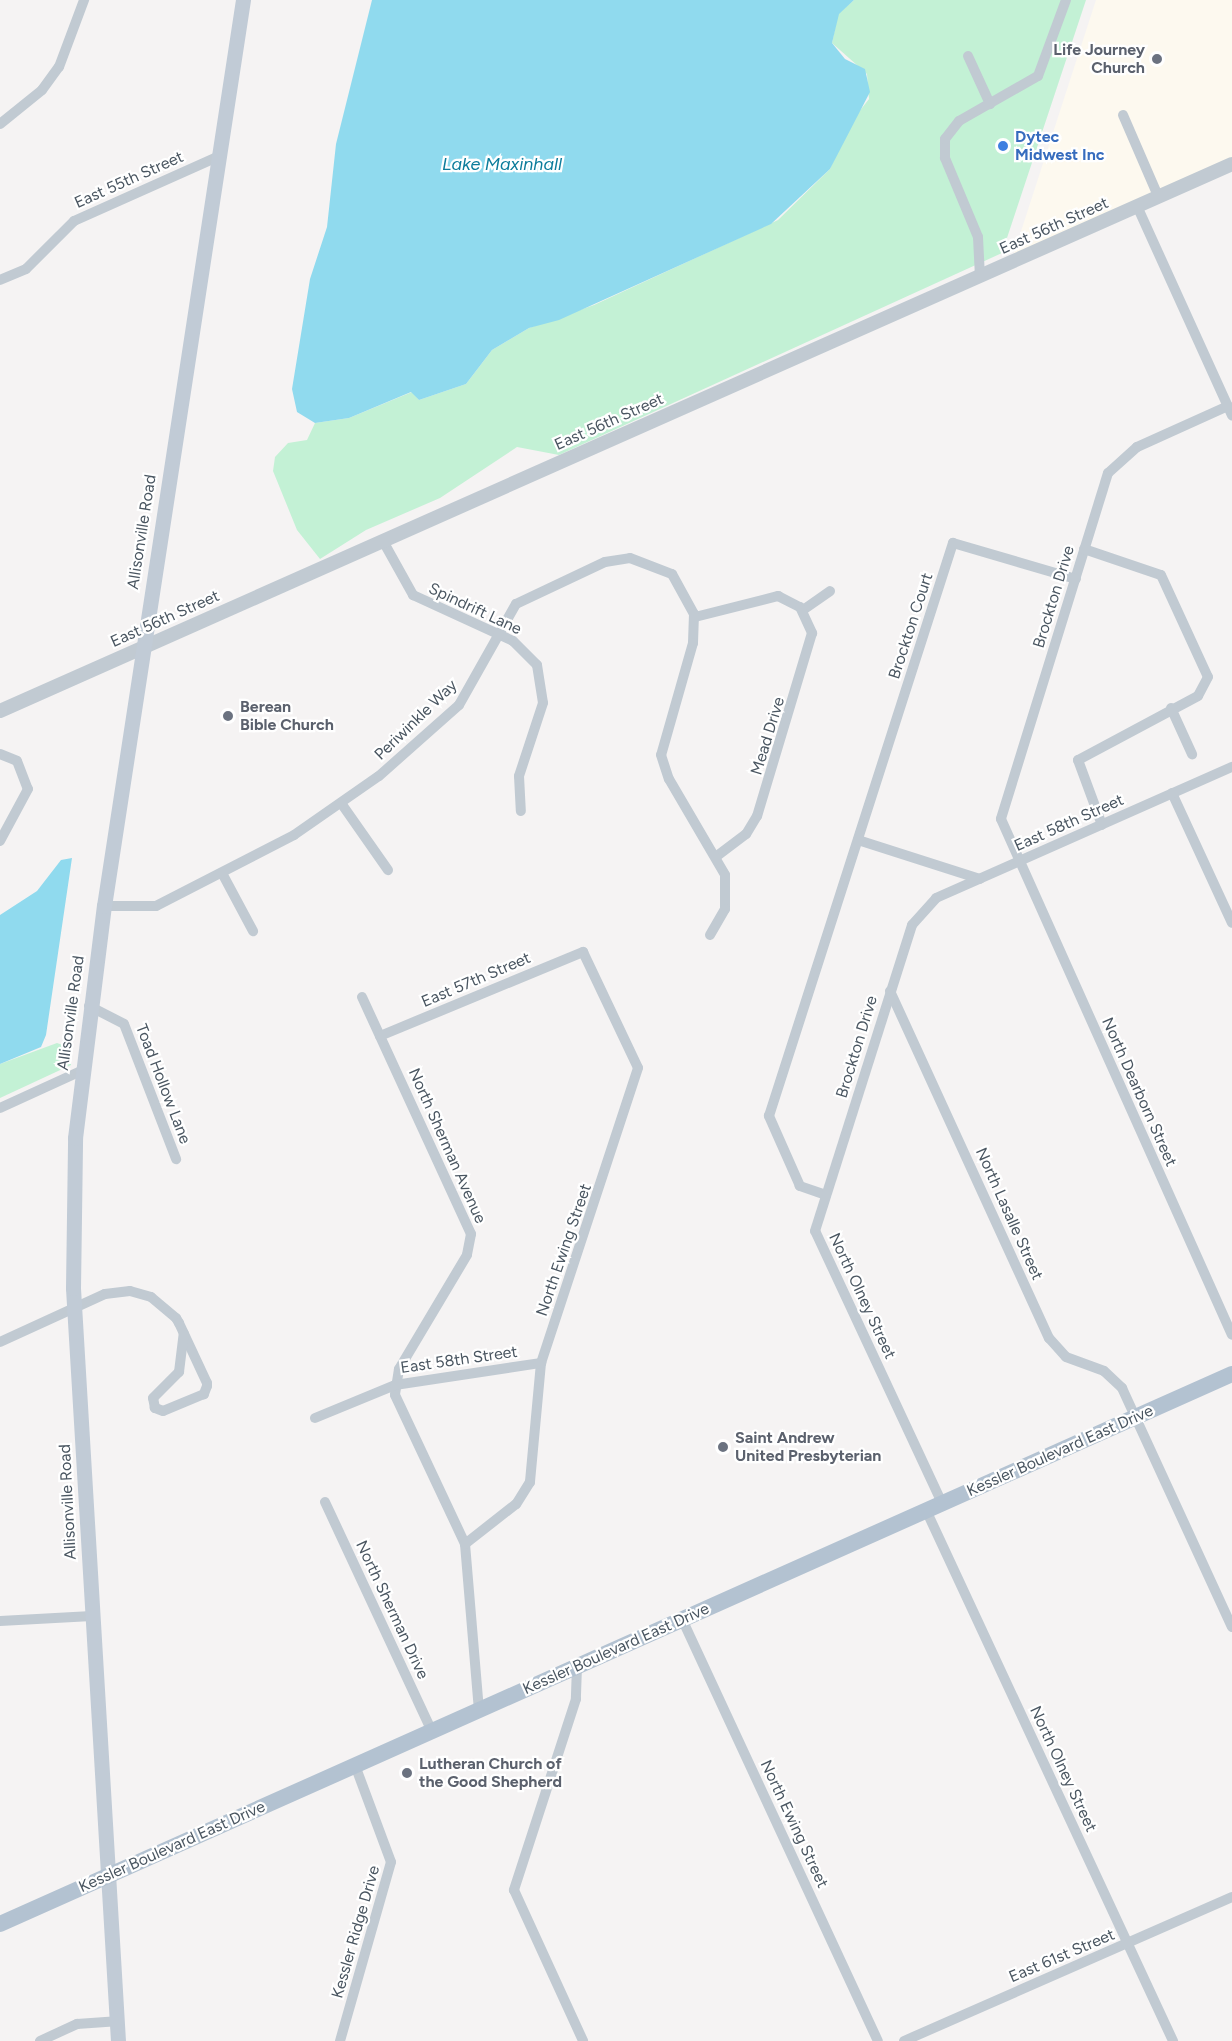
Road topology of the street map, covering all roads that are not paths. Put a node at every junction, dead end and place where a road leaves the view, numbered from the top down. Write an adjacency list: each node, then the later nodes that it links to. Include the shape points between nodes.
1 (84, 0): 7 (street, via 59,67 42,90)
2 (243, 0): 8 (main road, Allisonville Road)
3 (1066, 0): 5 (street, via 1038,76)
4 (968, 56): 5 (street)
5 (990, 104): 12 (street, via 954,124 943,145 978,237)
6 (1123, 115): 10 (street)
7 (0, 124)
8 (219, 156): 13 (street, East 55th Street, via 74,221 26,269); 22 (main road, Allisonville Road)
9 (1232, 164): 10 (street, East 56th Street)
10 (1158, 196): 11 (street, East 56th Street)
11 (1137, 206): 12 (street, East 56th Street); 14 (street)
12 (980, 277): 15 (street, East 56th Street)
13 (0, 280)
14 (1230, 410): 16 (street, Brockton Drive, via 1137,447 1115,463)
15 (383, 541): 21 (street, Spindrift Lane, via 413,596); 22 (street, East 56th Street)
16 (1084, 549): 17 (street, Brockton Drive); 23 (street, via 1154,571 1165,580 1208,677 1201,694)
17 (1076, 579): 32 (street, Brockton Court, via 953,543); 35 (street, Brockton Drive, via 1002,809 1003,829)
18 (830, 591): 19 (street)
19 (803, 610): 20 (street, via 774,595 730,612); 34 (street, Mead Drive, via 811,645 768,786 751,828)
20 (695, 617): 21 (street, Periwinkle Way, via 687,594 672,574 630,558 605,562 523,599); 34 (street, via 693,643 664,732 662,755 669,780)
21 (496, 633): 29 (street, Periwinkle Way, via 459,705); 30 (street, Spindrift Lane, via 527,651 543,686 541,711 519,776)
22 (143, 646): 24 (street, East 56th Street); 39 (main road, Allisonville Road)
23 (1171, 708): 26 (street); 31 (street, via 1155,724 1076,763)
24 (0, 711)
25 (0, 754): 33 (street, via 14,758 22,771 26,800)
26 (1192, 754)
27 (1232, 766): 28 (street, East 58th Street)
28 (1173, 793): 31 (street, East 58th Street); 41 (street)
29 (341, 803): 36 (street); 37 (street, Periwinkle Way, via 285,841)
30 (521, 811)
31 (1102, 825): 35 (street, East 58th Street)
32 (858, 840): 38 (street); 52 (street, Brockton Court, via 769,1116 800,1186)
33 (0, 841)
34 (717, 856): 43 (street, via 727,901)
35 (1018, 862): 38 (street, East 58th Street); 55 (street, North Dearborn Street)
36 (388, 870)
37 (222, 873): 39 (street, Periwinkle Way, via 156,906); 42 (street)
38 (980, 879): 40 (street, East 58th Street)
39 (104, 906): 47 (main road, Allisonville Road)
40 (921, 911): 45 (street, Brockton Drive)
41 (1232, 923)
42 (253, 931)
43 (710, 935)
44 (583, 952): 48 (street, East 57th Street); 57 (street, North Ewing Street, via 638,1077)
45 (890, 991): 52 (street, Brockton Drive); 60 (street, North Lasalle Street, via 1049,1338 1066,1357 1114,1378)
46 (362, 997): 48 (street, North Sherman Avenue)
47 (89, 1006): 49 (main road, Allisonville Road); 51 (street, Toad Hollow Lane, via 124,1024)
48 (380, 1036): 59 (street, North Sherman Avenue, via 471,1236 467,1255)
49 (81, 1071): 50 (street); 53 (main road, Allisonville Road, via 73,1178)
50 (0, 1108)
51 (176, 1159)
52 (826, 1195): 63 (street, North Olney Street, via 815,1231)
53 (74, 1305): 54 (street, via 118,1291 140,1293 166,1306); 56 (street); 66 (main road, Allisonville Road)
54 (184, 1334): 54 (street, via 179,1372 153,1398 160,1410 207,1389)
55 (1232, 1335)
56 (0, 1342)
57 (541, 1363): 59 (street, East 58th Street); 65 (street, North Ewing Street, via 530,1482 516,1504)
58 (1232, 1374): 60 (main road, Kessler Boulevard East Drive)
59 (395, 1385): 61 (street, East 58th Street); 65 (street, via 398,1408)
60 (1134, 1417): 63 (main road, Kessler Boulevard East Drive); 69 (street, North Lasalle Street)
61 (315, 1418)
62 (326, 1502): 72 (street, North Sherman Drive)
63 (942, 1503): 64 (main road, Kessler Boulevard East Drive)
64 (926, 1510): 68 (main road, Kessler Boulevard East Drive); 77 (street, North Olney Street)
65 (465, 1545): 71 (street)
66 (92, 1616): 67 (street); 74 (main road, Allisonville Road)
67 (2, 1619)
68 (682, 1619): 70 (main road, Kessler Boulevard East Drive); 83 (street, North Ewing Street)
69 (1232, 1627)
70 (577, 1666): 71 (main road, Kessler Boulevard East Drive); 82 (street, via 576,1699 514,1890)
71 (479, 1710): 72 (main road, Kessler Boulevard East Drive)
72 (432, 1731): 73 (main road, Kessler Boulevard East Drive)
73 (354, 1765): 74 (main road, Kessler Boulevard East Drive); 81 (street, Kessler Ridge Drive, via 388,1840 392,1862)
74 (107, 1876): 76 (main road, Kessler Boulevard East Drive); 78 (main road, Allisonville Road)
75 (1232, 1897): 77 (street, East 61st Street)
76 (0, 1924)
77 (1128, 1944): 84 (street, East 61st Street); 85 (street, North Olney Street)
78 (116, 2021): 79 (street, via 77,2024); 80 (main road, Allisonville Road)
79 (40, 2041)
80 (118, 2041)
81 (340, 2041)
82 (583, 2041)
83 (878, 2041)
84 (904, 2041)
85 (1173, 2041)

